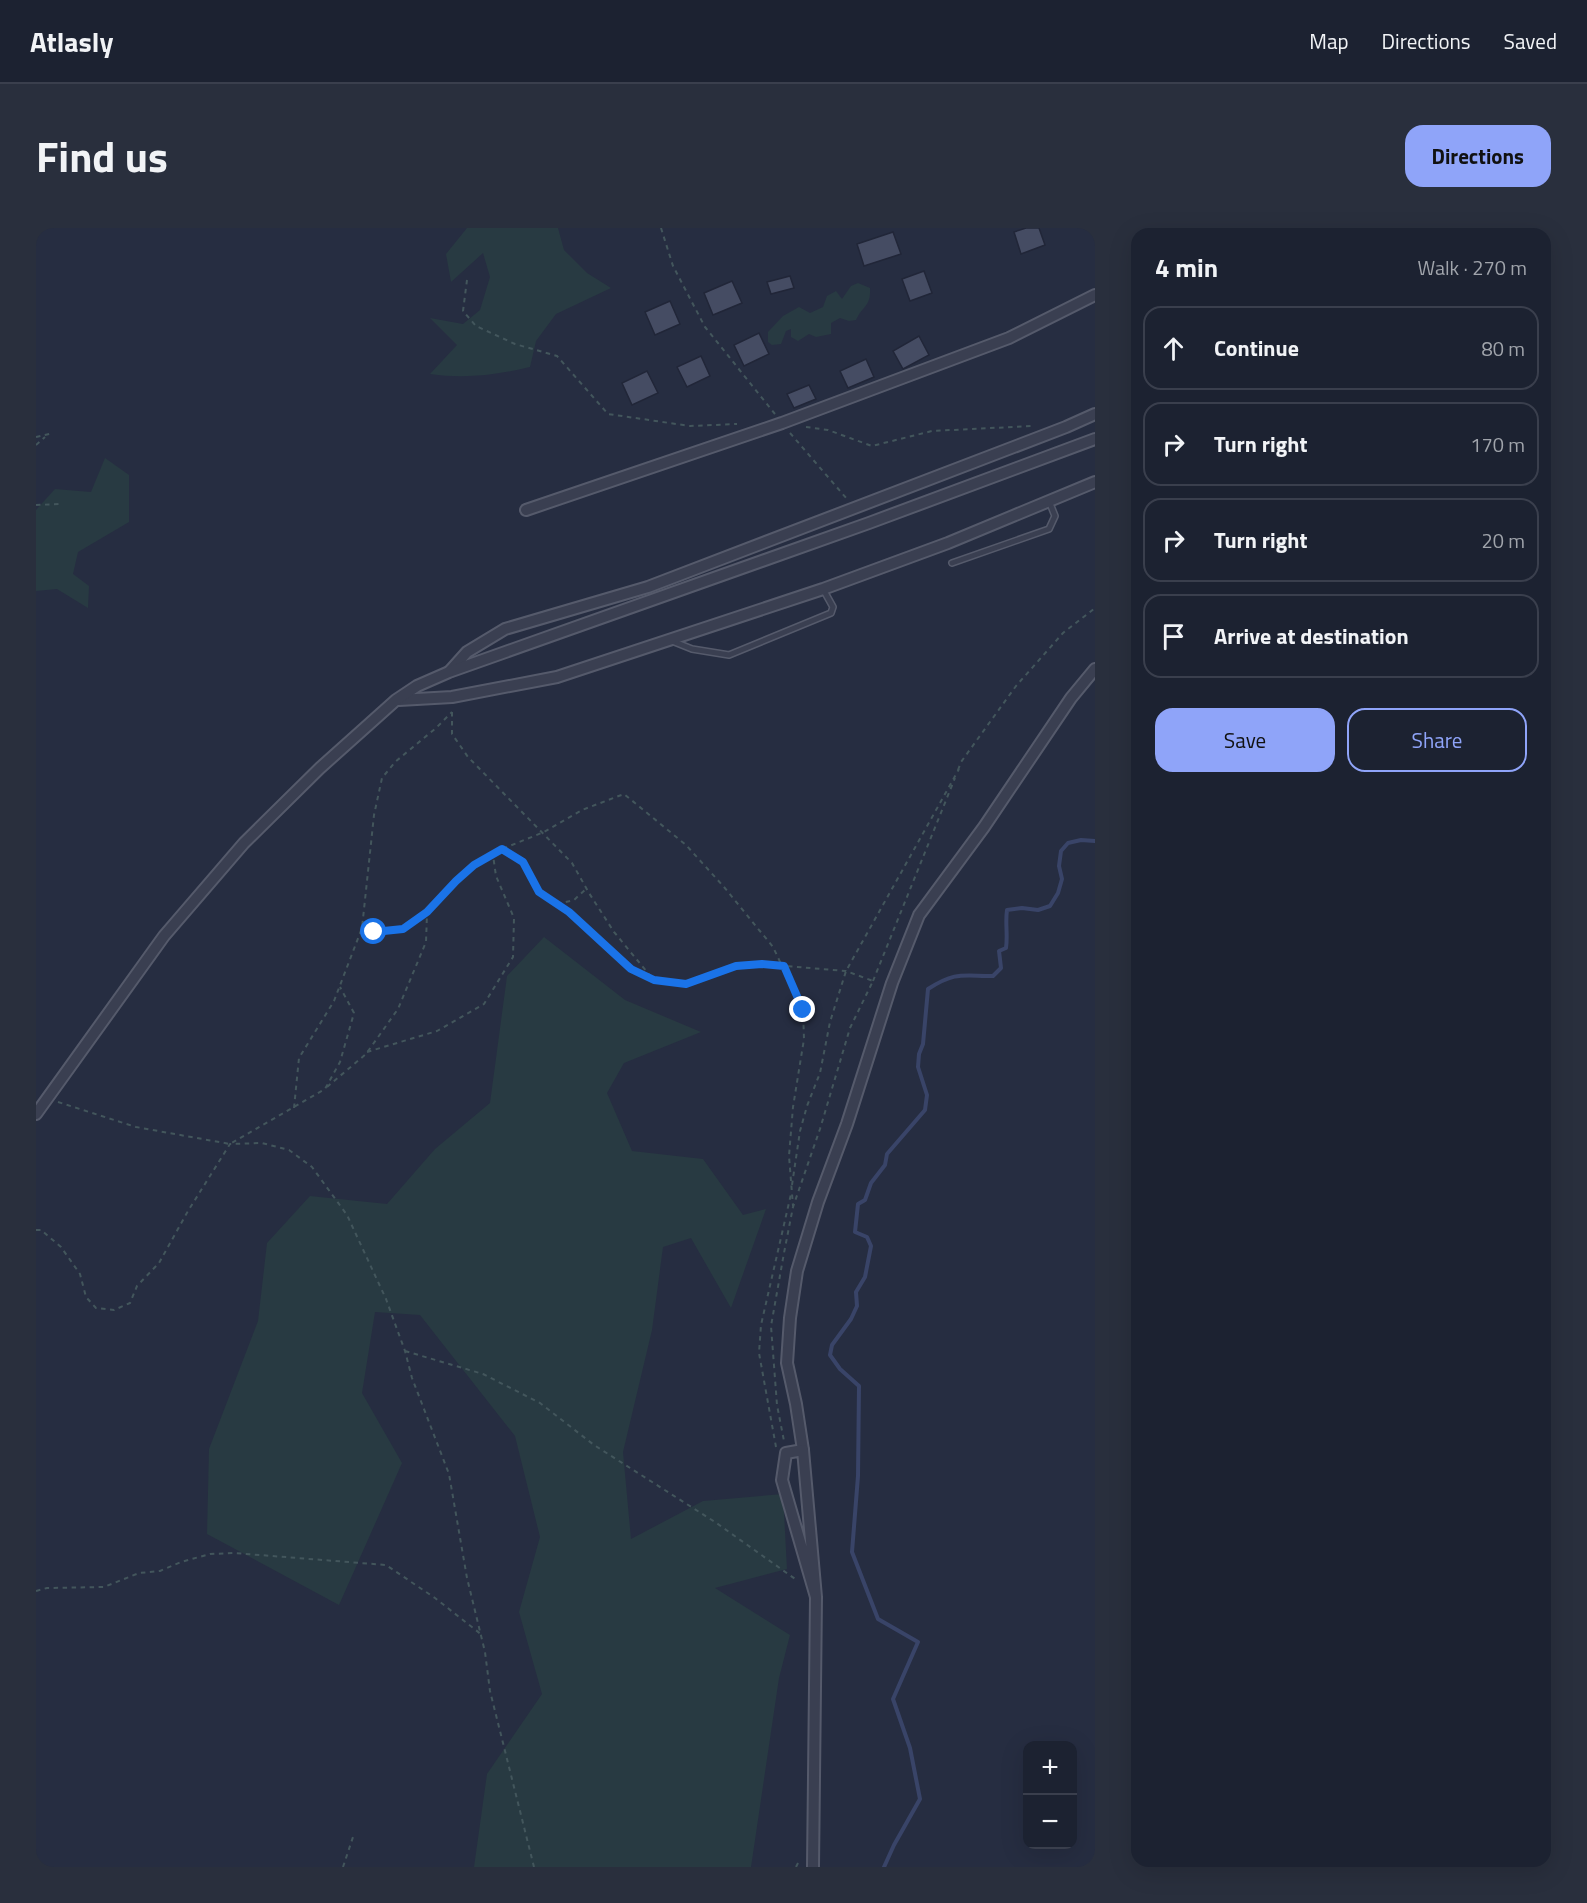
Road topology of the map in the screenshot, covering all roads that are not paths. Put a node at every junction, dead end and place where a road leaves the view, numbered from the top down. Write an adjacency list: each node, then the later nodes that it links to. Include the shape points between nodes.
1 (1095, 295): 6 (street, via 1009,338 782,423)
2 (1095, 414): 11 (street, via 648,587 505,629 466,652)
3 (1095, 439): 11 (street, via 869,524)
4 (1095, 482): 5 (street)
5 (1049, 501): 7 (lane, via 1055,516 1049,529); 8 (street)
6 (526, 510)
7 (952, 563)
8 (823, 589): 9 (street); 9 (lane, via 833,607 831,613 729,655 692,649)
9 (669, 640): 12 (street, via 557,677 452,697)
10 (1095, 669): 14 (street, via 919,915 892,983 797,1271 787,1363)
11 (449, 672): 12 (street)
12 (396, 700): 13 (street, via 244,843 164,936)
13 (36, 1114)
14 (803, 1450): 15 (street); 15 (street, via 781,1450 782,1480)
15 (816, 1597): 16 (street)
16 (813, 1867)

